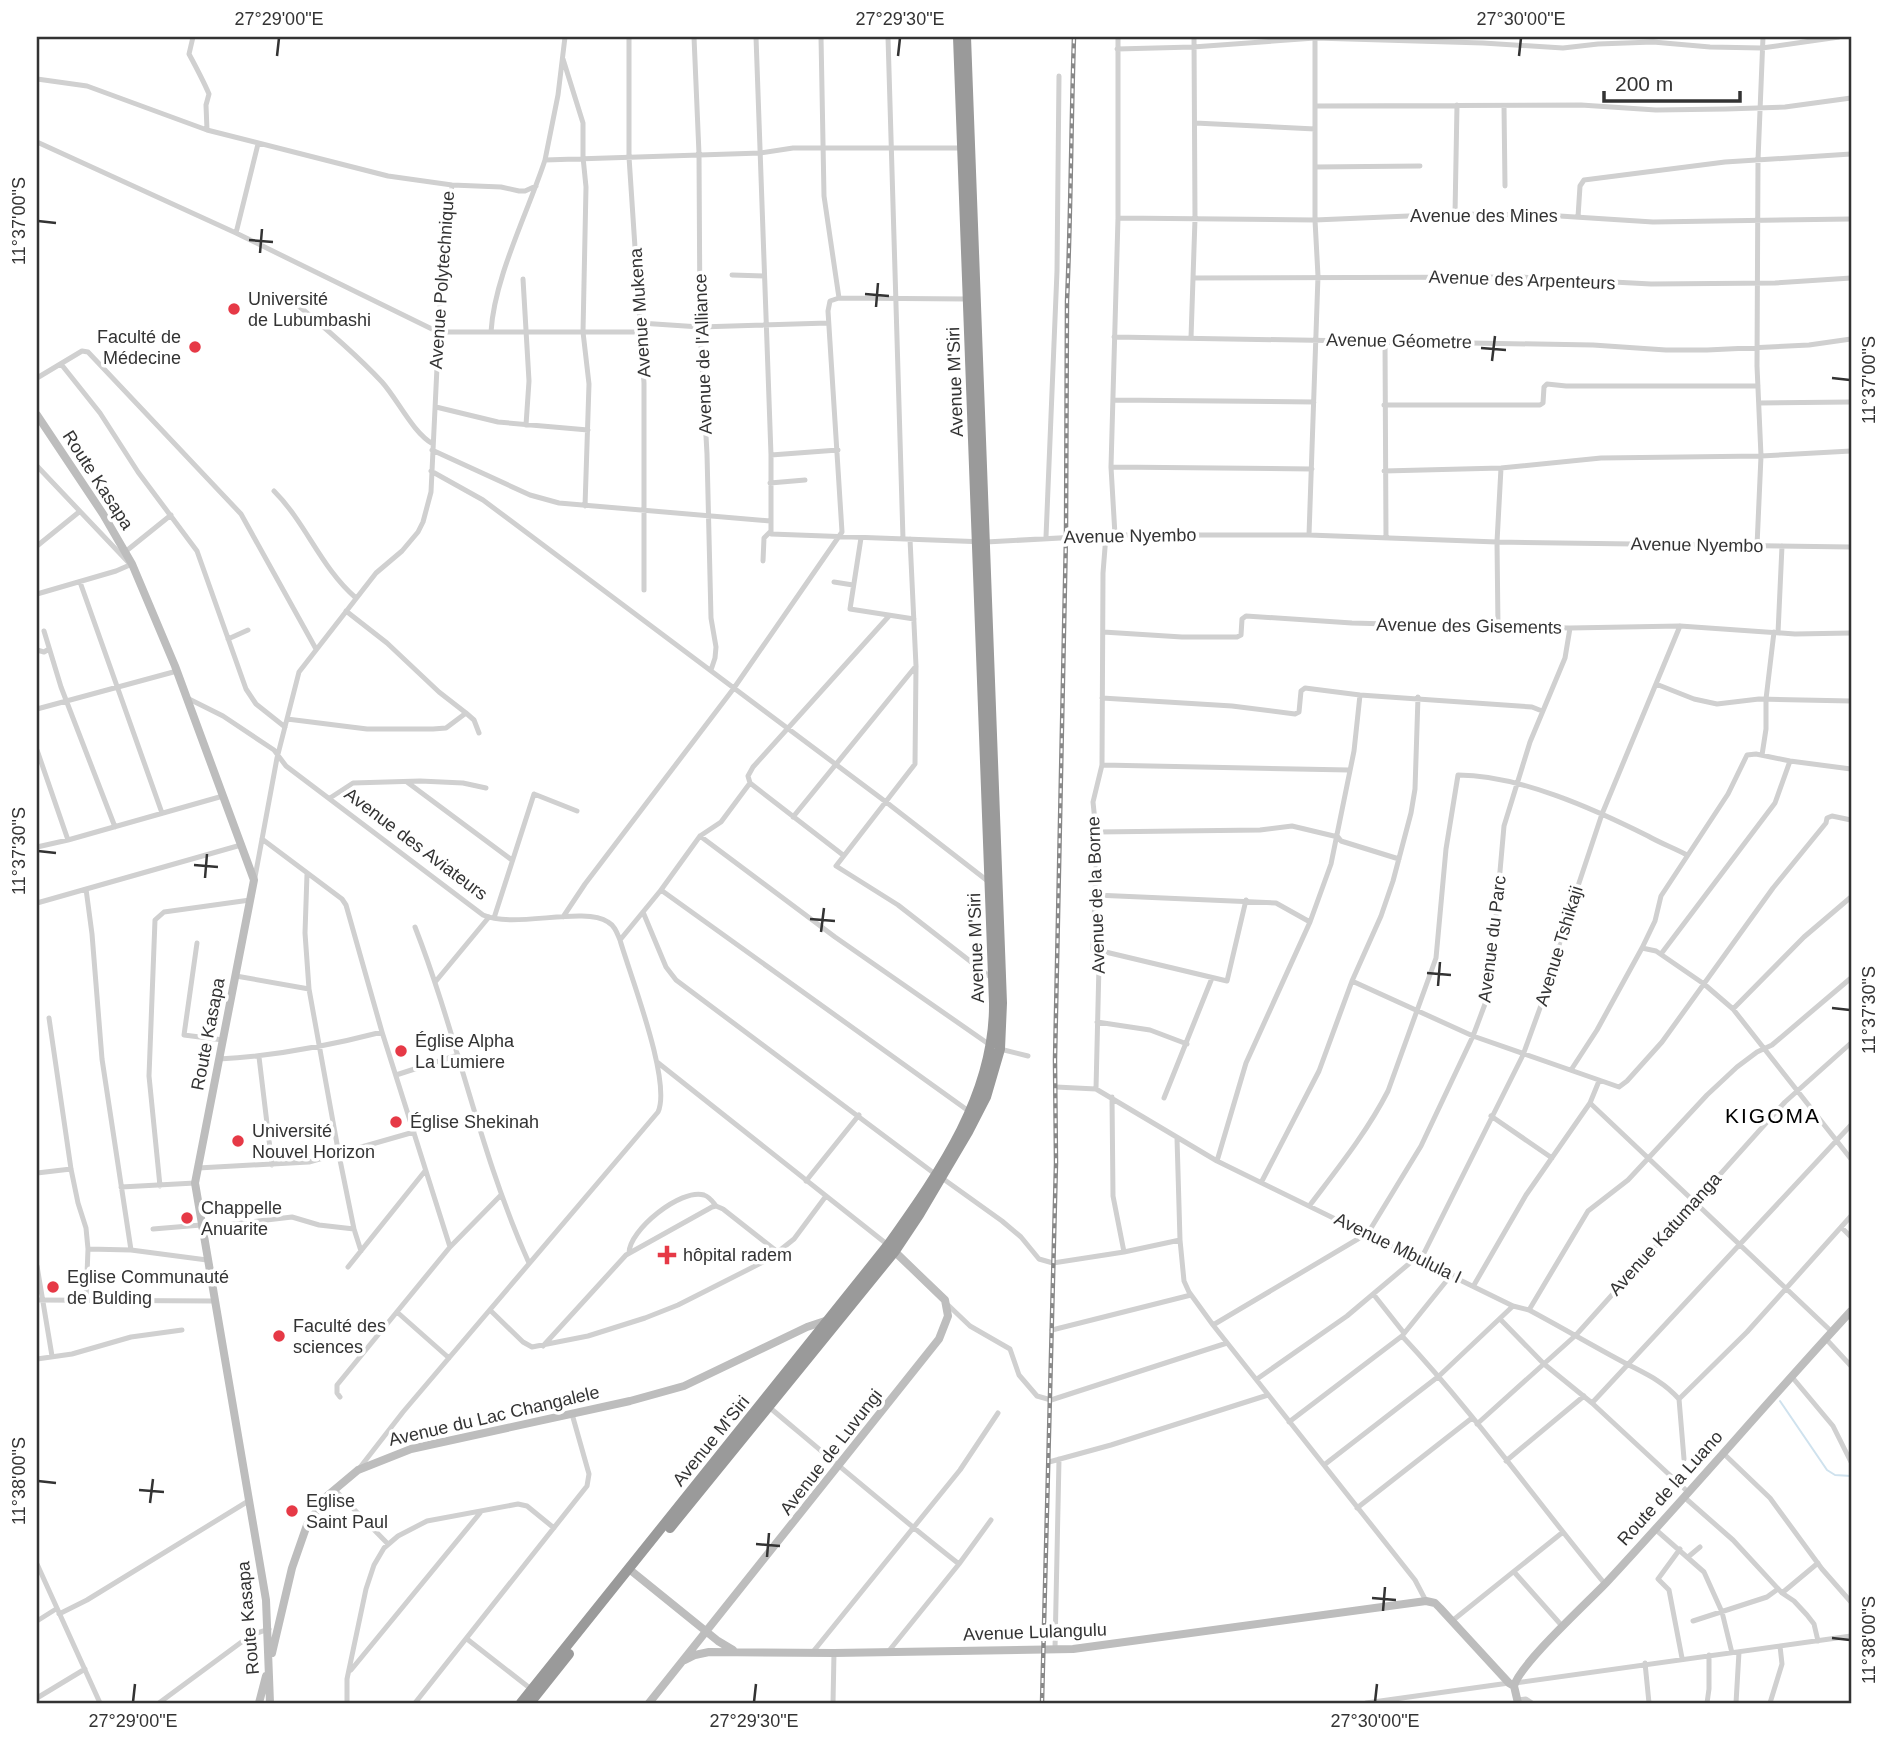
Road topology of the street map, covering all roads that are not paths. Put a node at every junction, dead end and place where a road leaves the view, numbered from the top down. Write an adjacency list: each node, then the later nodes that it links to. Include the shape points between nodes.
1 (193, 37): 32 (street, via 189,54 209,94)
2 (629, 37): 41 (street, Avenue Mukena)
3 (694, 37): 39 (street, Avenue de l'Alliance)
4 (756, 37): 38 (street)
5 (821, 37): 36 (street)
6 (888, 37): 37 (street)
7 (958, 37): 35 (highway, Avenue M'Siri)
8 (966, 37): 35 (highway, Avenue M'Siri)
9 (1118, 37): 21 (street)
10 (1194, 37): 19 (street)
11 (1763, 37): 20 (street)
12 (1839, 37): 20 (street)
13 (557, 38): 17 (street)
14 (1292, 38): 15 (street); 19 (street)
15 (1315, 38): 16 (street); 27 (street)
16 (1396, 38): 18 (street)
17 (565, 40): 22 (street)
18 (1483, 40): 20 (street, via 1563,48 1654,43)
19 (1193, 47): 21 (street); 30 (street)
20 (1762, 48): 29 (street)
21 (1117, 49): 52 (street)
22 (563, 59): 42 (street, via 583,123); 43 (street)
23 (1059, 76): 121 (street)
24 (37, 79): 32 (street, Avenue Polytechnique, via 87,86)
25 (1851, 98): 29 (street)
26 (1457, 105): 27 (street); 28 (street); 50 (street)
27 (1315, 106): 31 (street)
28 (1504, 106): 29 (street); 49 (street)
29 (1760, 108): 44 (street)
30 (1195, 123): 31 (street); 53 (street)
31 (1315, 129): 46 (street)
32 (207, 130): 34 (street, Avenue Polytechnique)
33 (37, 142): 57 (street)
34 (258, 144): 47 (street, Avenue Polytechnique, via 388,176); 57 (street)
35 (964, 145): 37 (street); 68 (highway, Avenue M'Siri); 126 (highway, Avenue M'Siri)
36 (824, 148): 37 (street); 38 (street); 66 (street, via 824,196)
37 (890, 148): 67 (street)
38 (761, 153): 39 (street); 59 (street)
39 (699, 154): 41 (street); 72 (street, Avenue de l'Alliance)
40 (1851, 154): 44 (street)
41 (629, 157): 42 (street); 69 (street, Avenue Mukena)
42 (583, 158): 43 (street); 75 (street, via 587,238)
43 (545, 160): 48 (street)
44 (1758, 160): 51 (street, via 1584,180); 56 (street)
45 (1420, 166): 46 (street)
46 (1315, 167): 55 (street)
47 (452, 185): 48 (street, via 525,191); 74 (street, Avenue Polytechnique)
48 (537, 186): 73 (street, via 493,309)
49 (1505, 186)
50 (1455, 214): 51 (street, Avenue des Mines); 55 (street, Avenue des Mines)
51 (1578, 217): 56 (street, Avenue des Mines)
52 (1118, 218): 53 (street, Avenue des Mines); 78 (street)
53 (1195, 219): 55 (street, Avenue des Mines); 61 (street)
54 (1851, 219): 56 (street, Avenue des Mines)
55 (1315, 220): 60 (street)
56 (1759, 221): 64 (street)
57 (236, 233): 74 (street)
58 (732, 275): 59 (street)
59 (764, 276): 71 (street)
60 (1318, 276): 61 (street, Avenue des Arpenteurs); 64 (street, Avenue des Arpenteurs); 81 (street)
61 (1193, 278): 79 (street)
62 (1851, 278): 64 (street, Avenue des Arpenteurs)
63 (523, 279): 77 (street)
64 (1759, 283): 83 (street)
65 (289, 298): 96 (street, via 347,345)
66 (839, 298): 67 (street); 70 (street, via 828,304)
67 (897, 299): 68 (street); 124 (street)
68 (967, 299): 126 (highway, Avenue M'Siri)
69 (640, 323): 72 (street); 76 (street, Avenue Mukena)
70 (828, 323): 71 (street); 97 (street)
71 (764, 324): 72 (street); 99 (street)
72 (700, 327): 114 (street, Avenue de l'Alliance)
73 (491, 331): 74 (street); 77 (street)
74 (438, 332): 92 (street, Avenue Polytechnique)
75 (583, 332): 76 (street); 77 (street); 95 (street, via 589,380)
76 (641, 332): 111 (street, Avenue Mukena)
77 (524, 333): 94 (street, via 529,391)
78 (1114, 337): 79 (street, Avenue Géometre); 87 (street)
79 (1191, 338): 81 (street, Avenue Géometre)
80 (1851, 338): 83 (street, Avenue Géometre)
81 (1314, 339): 82 (street, Avenue Géometre); 88 (street)
82 (1385, 341): 83 (street, Avenue Géometre, via 1666,350); 91 (street)
83 (1757, 347): 86 (street)
84 (61, 364): 85 (street); 113 (street); 154 (street, via 88,352 233,503)
85 (37, 378)
86 (1758, 386): 90 (street); 91 (street, via 1547,384 1540,405)
87 (1113, 400): 88 (street); 102 (street)
88 (1314, 402): 104 (street)
89 (1851, 402): 90 (street)
90 (1759, 403): 100 (street)
91 (1384, 405): 106 (street)
92 (436, 407): 94 (street); 96 (street, Avenue Polytechnique)
93 (37, 415): 132 (street, Route Kasapa)
94 (526, 425): 95 (street)
95 (588, 430): 110 (street)
96 (433, 447): 105 (street, Avenue Polytechnique); 110 (street, via 539,498)
97 (838, 450): 99 (street); 120 (street, via 842,526)
98 (1851, 452): 100 (street)
99 (771, 455): 108 (street)
100 (1761, 456): 103 (street, via 1601,458); 129 (street)
101 (37, 466): 112 (street)
102 (1111, 467): 104 (street); 117 (street)
103 (1501, 468): 106 (street); 127 (street)
104 (1312, 469): 118 (street)
105 (431, 471): 140 (street, Avenue Polytechnique, via 422,525); 157 (street, via 483,500)
106 (1384, 471): 123 (street)
107 (805, 480): 108 (street)
108 (770, 483): 115 (street)
109 (274, 491): 140 (street, via 290,507 338,581)
110 (585, 506): 111 (street)
111 (643, 511): 114 (street); 138 (street, Avenue Mukena)
112 (79, 512): 128 (street); 134 (street)
113 (171, 515): 132 (street); 152 (street, via 197,551)
114 (708, 517): 115 (street); 157 (street, Avenue de l'Alliance, via 716,647)
115 (770, 521): 116 (street)
116 (770, 532): 120 (street, Avenue Nyembo); 133 (street, via 764,538)
117 (1115, 535): 118 (street, Avenue Nyembo); 119 (street, Avenue Nyembo)
118 (1310, 535): 123 (street, Avenue Nyembo)
119 (1106, 536): 121 (street, Avenue Nyembo); 149 (street, Avenue de la Borne)
120 (838, 537): 122 (street, Avenue Nyembo); 161 (street)
121 (1046, 537): 126 (street, Avenue Nyembo)
122 (861, 538): 124 (street, Avenue Nyembo); 137 (street)
123 (1385, 538): 127 (street, Avenue Nyembo)
124 (903, 539): 125 (street, Avenue Nyembo)
125 (910, 539): 126 (street, Avenue Nyembo); 143 (street)
126 (982, 542): 210 (highway, Avenue M'Siri); 236 (highway, Avenue M'Siri)
127 (1497, 542): 129 (street, Avenue Nyembo); 145 (street)
128 (37, 546)
129 (1757, 546): 130 (street, Avenue Nyembo)
130 (1782, 546): 131 (street, Avenue Nyembo); 150 (street)
131 (1851, 547)
132 (125, 552): 134 (street, Route Kasapa)
133 (763, 561)
134 (132, 564): 135 (street); 158 (street, Route Kasapa)
135 (80, 582): 139 (street); 160 (street)
136 (834, 582): 137 (street)
137 (853, 585): 142 (street, via 850,609)
138 (643, 590)
139 (37, 594)
140 (356, 598): 141 (street, Avenue Polytechnique)
141 (346, 611): 154 (street, Avenue Polytechnique); 171 (street)
142 (889, 616): 143 (street); 174 (street)
143 (914, 619): 156 (street)
144 (1680, 626): 146 (street, Avenue des Gisements); 150 (street, Avenue des Gisements); 159 (street, Avenue Tshikaji)
145 (1498, 627): 146 (street, Avenue des Gisements); 149 (street, Avenue des Gisements, via 1246,616 1239,636)
146 (1570, 628): 170 (street, Avenue du Parc, via 1565,657)
147 (248, 630): 152 (street)
148 (44, 631): 153 (street)
149 (1103, 632): 165 (street, Avenue de la Borne)
150 (1776, 632): 151 (street, Avenue des Gisements); 166 (street)
151 (1851, 633)
152 (228, 639): 173 (street, via 252,699)
153 (49, 649): 155 (street); 167 (street)
154 (316, 649): 172 (street, Avenue Polytechnique, via 299,672)
155 (37, 650)
156 (916, 666): 180 (street); 190 (street, via 915,764)
157 (710, 670): 161 (street)
158 (177, 671): 160 (street); 163 (street, Route Kasapa)
159 (1656, 684): 166 (street, via 1712,704); 193 (street, Avenue Tshikaji)
160 (116, 686): 167 (street); 192 (street)
161 (734, 688): 174 (street); 220 (street)
162 (1360, 695): 164 (street); 165 (street, via 1303,688 1295,714); 183 (street)
163 (186, 697): 178 (street, Avenue des Aviateurs, via 274,750); 188 (street, Route Kasapa)
164 (1419, 697): 170 (street); 206 (street, via 1415,789)
165 (1101, 698): 181 (street, Avenue de la Borne)
166 (1766, 699): 168 (street); 177 (street)
167 (66, 700): 169 (street); 196 (street)
168 (1851, 701)
169 (37, 709)
170 (1542, 711): 186 (street, Avenue du Parc)
171 (466, 713): 172 (street, via 446,728 420,729 367,729); 175 (street)
172 (287, 719): 173 (street, Avenue Polytechnique)
173 (285, 727): 178 (street, Avenue Polytechnique)
174 (787, 729): 180 (street); 185 (street, via 750,771)
175 (479, 733)
176 (37, 750): 201 (street)
177 (1762, 755): 179 (street); 205 (street, via 1747,755 1728,794)
178 (277, 758): 189 (street, Avenue des Aviateurs); 200 (street, Avenue Polytechnique)
179 (1790, 761): 182 (street); 227 (street, via 1775,803)
180 (836, 765): 190 (street); 194 (street)
181 (1102, 765): 183 (street); 197 (street, Avenue de la Borne, via 1093,802)
182 (1851, 769)
183 (1349, 770): 199 (street)
184 (407, 782): 187 (street); 189 (street, via 353,783); 207 (street)
185 (750, 783): 194 (street); 198 (street, via 720,821)
186 (1516, 783): 193 (street); 238 (street, via 1457,776 1439,944); 242 (street, Avenue du Parc, via 1504,826 1487,995)
187 (486, 788)
188 (223, 796): 192 (street); 202 (street, Route Kasapa)
189 (330, 798): 219 (street, Avenue des Aviateurs)
190 (886, 802): 204 (street); 210 (street)
191 (577, 811): 207 (street, via 534,794)
192 (162, 813): 196 (street)
193 (1602, 814): 205 (street); 250 (street, Avenue Tshikaji)
194 (793, 817): 204 (street)
195 (1851, 820): 234 (street, via 1830,817)
196 (115, 827): 201 (street)
197 (1097, 832): 199 (street, via 1292,826); 213 (street, Avenue de la Borne)
198 (700, 836): 212 (street); 247 (street, via 835,937)
199 (1338, 836): 206 (street, via 1340,841); 221 (street)
200 (262, 839): 208 (street); 209 (street, Avenue Polytechnique)
201 (68, 840): 203 (street)
202 (241, 845): 209 (street, Route Kasapa); 211 (street)
203 (37, 847)
204 (843, 855): 231 (street, via 837,868 898,905)
205 (1687, 855): 226 (street, via 1661,896)
206 (1399, 859): 233 (street, via 1381,916)
207 (512, 860): 219 (street)
208 (307, 874): 235 (street); 241 (street, via 346,905)
209 (254, 880): 215 (street, Route Kasapa)
210 (989, 883): 231 (highway, Avenue M'Siri)
211 (86, 889): 217 (street); 286 (street, via 100,1047)
212 (661, 890): 218 (street); 264 (street)
213 (1095, 895): 216 (street); 225 (street, Avenue de la Borne)
214 (1851, 897): 237 (street)
215 (250, 900): 228 (street, Route Kasapa); 285 (street, via 166,911 155,920 149,1076)
216 (1246, 900): 221 (street, via 1276,903); 229 (street, via 1228,979)
217 (37, 903)
218 (643, 912): 223 (street); 265 (street, via 676,980)
219 (491, 918): 220 (street, Avenue des Aviateurs); 232 (street)
220 (563, 918): 223 (street, Avenue des Aviateurs, via 605,920)
221 (1310, 922): 275 (street, via 1246,1063)
222 (415, 927): 232 (street)
223 (620, 940): 254 (street)
224 (197, 943): 243 (street, via 184,1035)
225 (1093, 948): 229 (street); 240 (street, Avenue de la Borne, via 1099,965)
226 (1642, 948): 227 (street); 255 (street)
227 (1661, 954): 234 (street)
228 (236, 976): 235 (street); 243 (street, Route Kasapa)
229 (1212, 978): 245 (street)
230 (1851, 978): 248 (street)
231 (993, 979): 236 (highway, Avenue M'Siri)
232 (436, 981): 249 (street)
233 (1352, 981): 238 (street); 283 (street, via 1319,1071)
234 (1704, 984): 237 (street); 257 (street, via 1624,1084 1616,1087)
235 (309, 989): 246 (street)
236 (998, 1003): 247 (highway, Avenue M'Siri)
237 (1733, 1009): 248 (street)
238 (1419, 1011): 242 (street); 290 (street, via 1380,1108)
239 (49, 1018): 278 (street)
240 (1097, 1021): 245 (street, via 1150,1030); 259 (street, Avenue de la Borne)
241 (382, 1032): 246 (street); 256 (street)
242 (1473, 1036): 250 (street); 297 (street, Avenue du Parc, via 1421,1146)
243 (223, 1040): 253 (street, Route Kasapa)
244 (1851, 1043): 260 (street, Avenue Katumanga)
245 (1187, 1044): 262 (street)
246 (320, 1048): 252 (street); 271 (street)
247 (996, 1048): 251 (street); 264 (highway, Avenue M'Siri); 281 (highway, Avenue M'Siri, via 986,1097)
248 (1765, 1049): 260 (street); 273 (street, via 1720,1082)
249 (458, 1055): 256 (street); 287 (street)
250 (1523, 1055): 255 (street); 266 (street, Avenue Tshikaji)
251 (1028, 1056)
252 (259, 1057): 253 (street); 276 (street)
253 (219, 1059): 277 (street, Route Kasapa)
254 (657, 1062): 282 (street); 311 (street, via 658,1112)
255 (1571, 1070): 257 (street)
256 (396, 1075): 268 (street)
257 (1599, 1081): 263 (street)
258 (1056, 1087): 259 (street, Avenue Mbulula I)
259 (1096, 1089): 261 (street, Avenue Mbulula I)
260 (1798, 1090): 270 (street); 289 (street, Avenue Katumanga)
261 (1112, 1097): 269 (street, Avenue Mbulula I); 307 (street, via 1113,1196)
262 (1164, 1098)
263 (1590, 1103): 272 (street); 273 (street)
264 (971, 1112): 281 (highway, Avenue M'Siri)
265 (859, 1115): 281 (street); 282 (street)
266 (1491, 1116): 272 (street); 309 (street, Avenue Tshikaji)
267 (1851, 1125): 270 (street)
268 (414, 1132): 271 (street); 279 (street)
269 (1177, 1138): 275 (street, Avenue Mbulula I); 299 (street)
270 (1837, 1141): 274 (street); 300 (street)
271 (339, 1155): 276 (street); 296 (street)
272 (1552, 1158): 315 (street)
273 (1648, 1158): 289 (street); 324 (street, via 1585,1215)
274 (1851, 1159)
275 (1217, 1161): 283 (street, Avenue Mbulula I)
276 (272, 1165): 277 (street)
277 (196, 1168): 284 (street, Route Kasapa)
278 (71, 1169): 280 (street); 303 (street)
279 (425, 1171): 301 (street); 305 (street)
280 (37, 1173)
281 (939, 1176): 302 (highway, Avenue M'Siri); 307 (street, via 1002,1221 1043,1261)
282 (806, 1181): 288 (street)
283 (1262, 1181): 290 (street, Avenue Mbulula I)
284 (195, 1183): 285 (street); 293 (street, Route Kasapa)
285 (160, 1186): 286 (street)
286 (121, 1187): 304 (street)
287 (502, 1195): 301 (street); 311 (street)
288 (826, 1196): 302 (street); 308 (street)
289 (1695, 1201): 300 (street); 334 (street, Avenue Katumanga)
290 (1310, 1205): 297 (street, Avenue Mbulula I)
291 (716, 1206): 306 (street); 306 (street, via 697,1194 666,1206 643,1228); 308 (street)
292 (1851, 1216): 294 (street)
293 (201, 1227): 295 (street); 296 (street, via 292,1217); 310 (street, Route Kasapa)
294 (1842, 1227): 298 (street); 316 (street)
295 (153, 1229)
296 (354, 1229): 305 (street)
297 (1368, 1233): 309 (street, Avenue Mbulula I); 330 (street)
298 (1851, 1237)
299 (1180, 1240): 307 (street); 317 (street, via 1184,1281)
300 (1741, 1244): 316 (street); 342 (street)
301 (450, 1247): 327 (street)
302 (892, 1248): 322 (street); 328 (highway, Avenue M'Siri)
303 (88, 1249): 304 (street); 320 (street)
304 (131, 1250): 310 (street)
305 (361, 1251): 313 (street)
306 (629, 1252): 337 (street)
307 (1124, 1252)
308 (779, 1253): 337 (street, via 645,1318)
309 (1419, 1258): 314 (street, Avenue Mbulula I); 318 (street)
310 (206, 1260): 321 (street, Route Kasapa)
311 (529, 1263): 325 (street)
312 (37, 1266): 319 (street)
313 (348, 1267)
314 (1452, 1275): 315 (street, Avenue Mbulula I); 333 (street)
315 (1474, 1285): 323 (street, Avenue Mbulula I)
316 (1786, 1287): 335 (street); 350 (street)
317 (1191, 1295): 330 (street); 332 (street)
318 (1374, 1295): 333 (street); 346 (street)
319 (40, 1300): 320 (street); 338 (street)
320 (86, 1300): 321 (street)
321 (214, 1301): 369 (street, Route Kasapa)
322 (948, 1305): 336 (street, via 967,1323 1009,1347 1022,1378 1037,1396 1051,1399); 364 (street, Avenue de Luvungi, via 947,1323 934,1348)
323 (1513, 1306): 324 (street, Avenue Mbulula I); 329 (street)
324 (1529, 1310): 334 (street, Avenue Mbulula I)
325 (491, 1311): 337 (street, via 529,1346); 339 (street)
326 (1851, 1311): 335 (street, Route de la Luano)
327 (397, 1312): 339 (street); 349 (street, via 337,1385)
328 (836, 1318): 352 (highway, Avenue M'Siri); 354 (street, Avenue du Lac Changalele, via 807,1327 700,1380); 384 (highway, Avenue M'Siri)
329 (1501, 1320): 341 (street); 344 (street)
330 (1213, 1325): 336 (street)
331 (182, 1330): 338 (street)
332 (1052, 1330)
333 (1403, 1335): 344 (street); 356 (street)
334 (1576, 1335): 341 (street, Avenue Katumanga); 342 (street, Avenue Mbulula I)
335 (1829, 1335): 343 (street); 345 (street, Route de la Luano)
336 (1227, 1343): 346 (street)
337 (543, 1346)
338 (52, 1356): 340 (street)
339 (449, 1358): 366 (street)
340 (37, 1359)
341 (1544, 1364): 348 (street); 357 (street, Avenue Katumanga)
342 (1627, 1364): 350 (street, Avenue Mbulula I, via 1656,1378); 351 (street)
343 (1851, 1366)
344 (1439, 1376): 355 (street); 365 (street)
345 (1792, 1377): 358 (street, Route de la Luano); 363 (street, via 1833,1426)
346 (1256, 1379): 347 (street)
347 (1268, 1395): 356 (street); 359 (street)
348 (1584, 1396): 351 (street); 361 (street)
349 (340, 1397)
350 (1679, 1399): 360 (street)
351 (1592, 1403): 368 (street)
352 (769, 1407): 364 (street); 384 (highway, Avenue M'Siri)
353 (998, 1413): 374 (street)
354 (572, 1414): 366 (street, Avenue du Lac Changalele, via 411,1449); 373 (street, via 588,1484)
355 (1472, 1418): 357 (street); 370 (street)
356 (1290, 1422): 365 (street)
357 (1478, 1424): 361 (street)
358 (1723, 1453): 368 (street, Route de la Luano); 381 (street, via 1770,1498)
359 (1059, 1459): 362 (street); 404 (street)
360 (1684, 1459)
361 (1506, 1461): 376 (street)
362 (1049, 1462)
363 (1851, 1462)
364 (840, 1465): 374 (street); 398 (street, Avenue de Luvungi)
365 (1324, 1465): 370 (street)
366 (358, 1469): 367 (street, Avenue du Lac Changalele)
367 (334, 1489): 377 (street); 395 (street, Avenue du Lac Changalele, via 303,1536)
368 (1686, 1494): 375 (street, Route de la Luano); 387 (street)
369 (250, 1500): 390 (street, via 87,1600); 396 (street, Route Kasapa)
370 (1357, 1508): 388 (street, via 1415,1580)
371 (480, 1513): 373 (street, via 522,1504); 377 (street, via 427,1521); 405 (street)
372 (991, 1520): 383 (street)
373 (554, 1528): 400 (street)
374 (913, 1529): 383 (street); 409 (street)
375 (1655, 1529): 379 (street); 386 (street, Route de la Luano)
376 (1563, 1532): 385 (street); 386 (street)
377 (388, 1544): 402 (street, via 370,1576)
378 (1700, 1547): 380 (street)
379 (1680, 1549): 380 (street); 412 (street, via 1658,1578 1669,1590)
380 (1688, 1557): 391 (street, via 1704,1572)
381 (1818, 1563): 387 (street); 389 (street)
382 (37, 1564): 390 (street)
383 (959, 1564): 407 (street)
384 (632, 1571): 398 (street); 419 (highway, Avenue M'Siri); 429 (highway, Avenue M'Siri)
385 (1515, 1573): 394 (street); 397 (street)
386 (1605, 1584): 397 (street, Route de la Luano)
387 (1780, 1591): 391 (street); 401 (street, via 1811,1619)
388 (1426, 1601): 394 (street, via 1437,1605); 404 (street, Avenue Lulangulu, via 1116,1645)
389 (1851, 1602)
390 (57, 1611): 392 (street); 416 (street)
391 (1722, 1612): 393 (street); 408 (street)
392 (37, 1621)
393 (1693, 1621)
394 (1452, 1622): 418 (street)
395 (279, 1623): 396 (street); 415 (street, Avenue du Lac Changalele)
396 (268, 1626): 415 (street, Route Kasapa); 423 (street)
397 (1563, 1627): 418 (street, Route de la Luano)
398 (707, 1633): 406 (street); 413 (street, Avenue de Luvungi)
399 (1851, 1636): 401 (street)
400 (467, 1639): 419 (street); 427 (street)
401 (1818, 1641): 403 (street)
402 (354, 1644): 405 (street, via 360,1651); 417 (street)
403 (1780, 1646): 408 (street); 437 (street, via 1782,1664)
404 (1055, 1649): 407 (street, Avenue Lulangulu)
405 (368, 1650): 417 (street)
406 (736, 1651): 409 (street, Avenue Lulangulu); 413 (street, Avenue Lulangulu, via 702,1653)
407 (888, 1652): 410 (street, Avenue Lulangulu)
408 (1735, 1652): 411 (street); 436 (street)
409 (812, 1653): 410 (street, Avenue Lulangulu)
410 (834, 1653): 431 (street)
411 (1709, 1655): 412 (street); 435 (street)
412 (1682, 1658): 414 (street)
413 (685, 1660): 430 (street, Avenue de Luvungi)
414 (1645, 1663): 418 (street); 434 (street)
415 (269, 1664): 424 (street, Avenue du Lac Changalele); 425 (street, Route Kasapa)
416 (85, 1669): 420 (street); 422 (street)
417 (349, 1673): 426 (street)
418 (1513, 1684): 421 (street); 432 (street)
419 (532, 1690): 428 (highway, Avenue M'Siri)
420 (37, 1698)
421 (1518, 1701): 433 (street)
422 (100, 1703)
423 (159, 1703)
424 (258, 1703)
425 (270, 1703)
426 (347, 1703)
427 (415, 1703)
428 (521, 1703)
429 (530, 1703)
430 (649, 1703)
431 (833, 1703)
432 (1366, 1703)
433 (1532, 1703)
434 (1649, 1703)
435 (1707, 1703)
436 (1736, 1703)
437 (1770, 1703)

